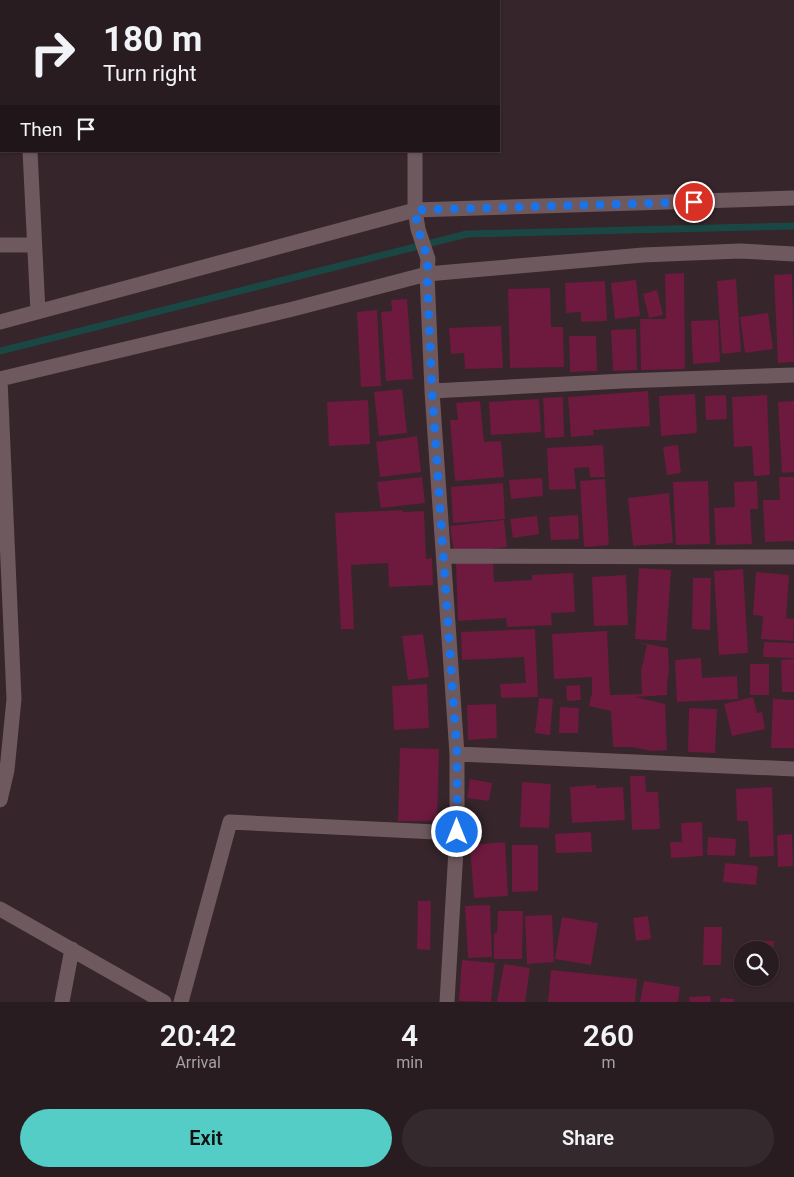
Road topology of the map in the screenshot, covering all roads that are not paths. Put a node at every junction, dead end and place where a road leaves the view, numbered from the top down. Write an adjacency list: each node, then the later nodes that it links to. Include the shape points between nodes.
1 (30, 152): 5 (street)
2 (415, 152): 4 (street)
3 (794, 198): 4 (street)
4 (415, 210): 8 (street, via 428,259); 9 (street)
5 (34, 244): 6 (street); 9 (street)
6 (0, 245)
7 (794, 254): 8 (street, via 643,255)
8 (427, 274): 12 (street); 13 (street)
9 (38, 312): 10 (street)
10 (0, 322)
11 (794, 375): 13 (street)
12 (0, 379): 18 (street, via 14,699 8,770)
13 (432, 391): 14 (street)
14 (444, 556): 15 (street); 16 (street)
15 (794, 556)
16 (457, 754): 17 (street); 19 (street)
17 (794, 769)
18 (0, 800)
19 (457, 832): 24 (street, via 230,822); 25 (street)
20 (0, 909): 21 (street)
21 (72, 949): 22 (street); 23 (street)
22 (62, 1002)
23 (164, 1002)
24 (181, 1002)
25 (447, 1002)

